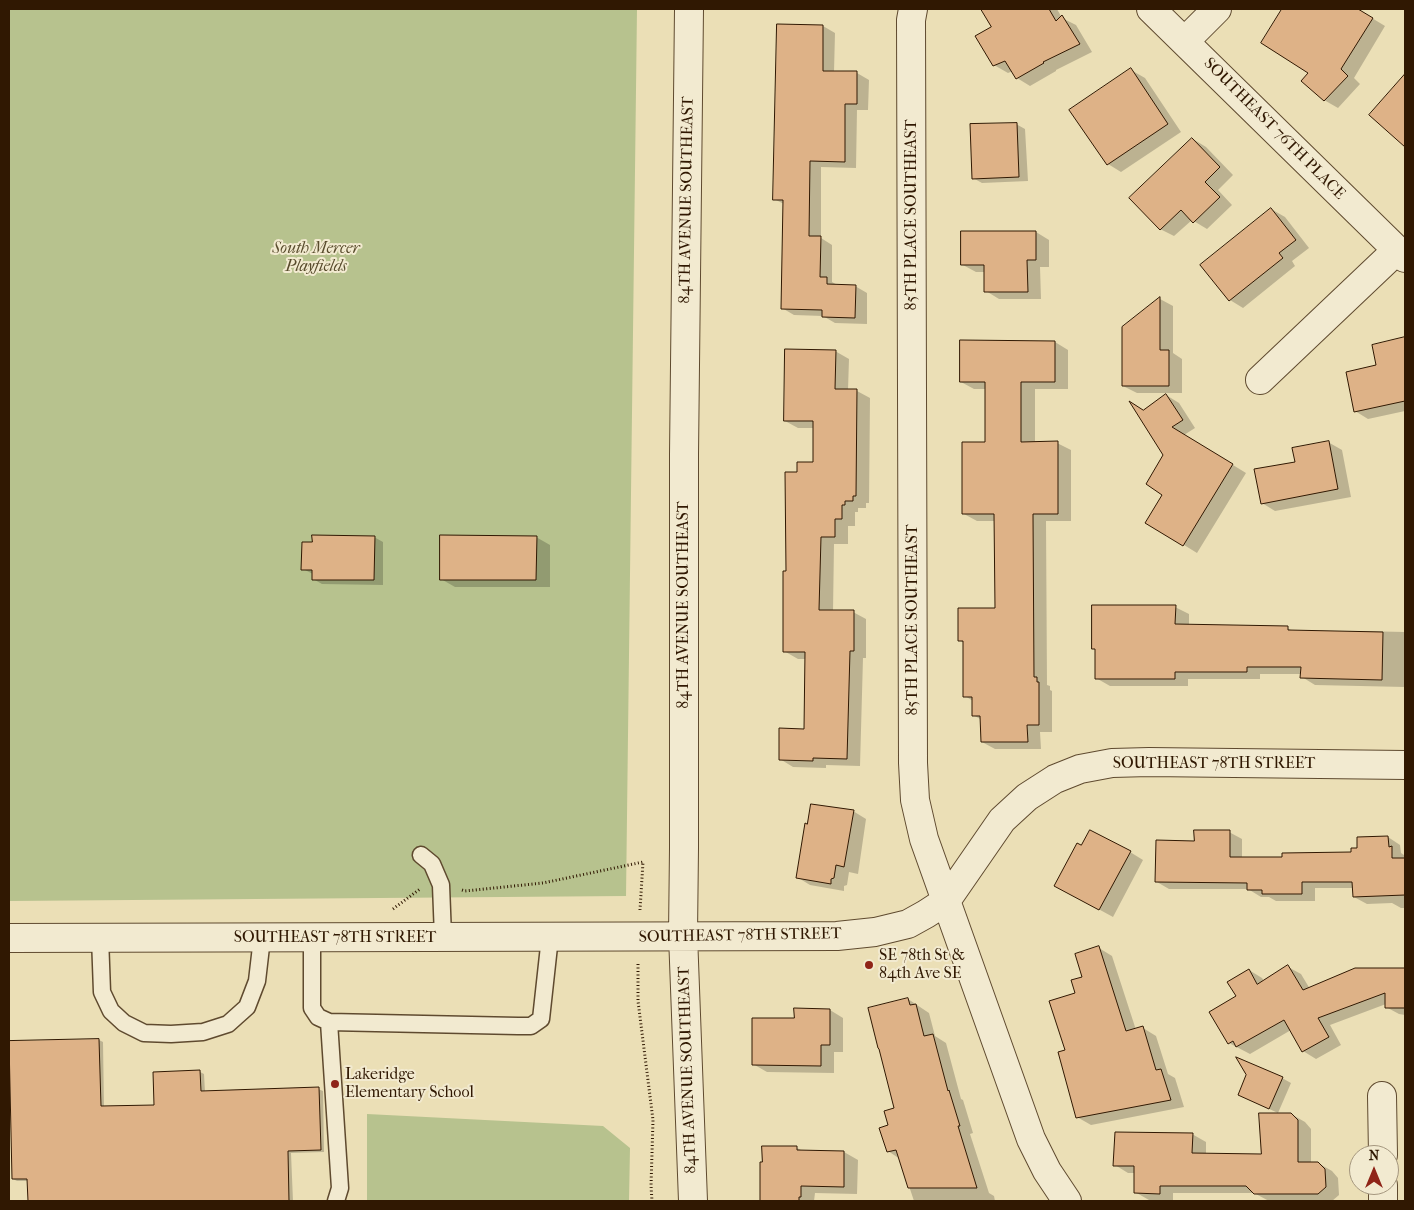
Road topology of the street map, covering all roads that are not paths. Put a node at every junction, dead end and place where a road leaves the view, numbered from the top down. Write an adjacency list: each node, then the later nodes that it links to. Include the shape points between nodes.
1 (689, 9): 11 (street, 84TH AVENUE SOUTHEAST)
2 (913, 9): 10 (street, 85TH PLACE SOUTHEAST, via 913,763 915,800 924,839)
3 (1152, 9): 5 (street, SOUTHEAST 76TH PLACE)
4 (1217, 9): 5 (street)
5 (1185, 41): 6 (street, SOUTHEAST 76TH PLACE)
6 (1401, 254): 7 (street, SOUTHEAST 76TH PLACE)
7 (1260, 380)
8 (1405, 765): 10 (street, SOUTHEAST 78TH STREET, via 1139,762 1112,763 1080,770 1055,779 1027,796 1002,820)
9 (420, 855): 17 (lane, via 432,864 441,885)
10 (946, 901): 11 (street, SOUTHEAST 78TH STREET, via 908,924 875,932 837,936); 23 (street, 85TH PLACE SOUTHEAST, via 1031,1139)
11 (683, 935): 12 (street, SOUTHEAST 78TH STREET); 22 (street, 84TH AVENUE SOUTHEAST)
12 (550, 937): 17 (street, SOUTHEAST 78TH STREET); 18 (lane, via 541,1019 531,1026)
13 (9, 938): 14 (street, SOUTHEAST 78TH STREET)
14 (100, 938): 15 (street, SOUTHEAST 78TH STREET); 15 (lane, via 102,992 111,1011 124,1023 144,1033 171,1034 203,1032 228,1024 246,1007 257,981)
15 (262, 938): 16 (street, SOUTHEAST 78TH STREET)
16 (312, 938): 17 (street, SOUTHEAST 78TH STREET); 18 (lane, via 312,1008 318,1017)
17 (442, 938)
18 (329, 1022): 21 (lane, via 340,1188)
19 (1382, 1096): 20 (street)
20 (1383, 1145)
21 (336, 1201)
22 (693, 1201)
23 (1067, 1201)

